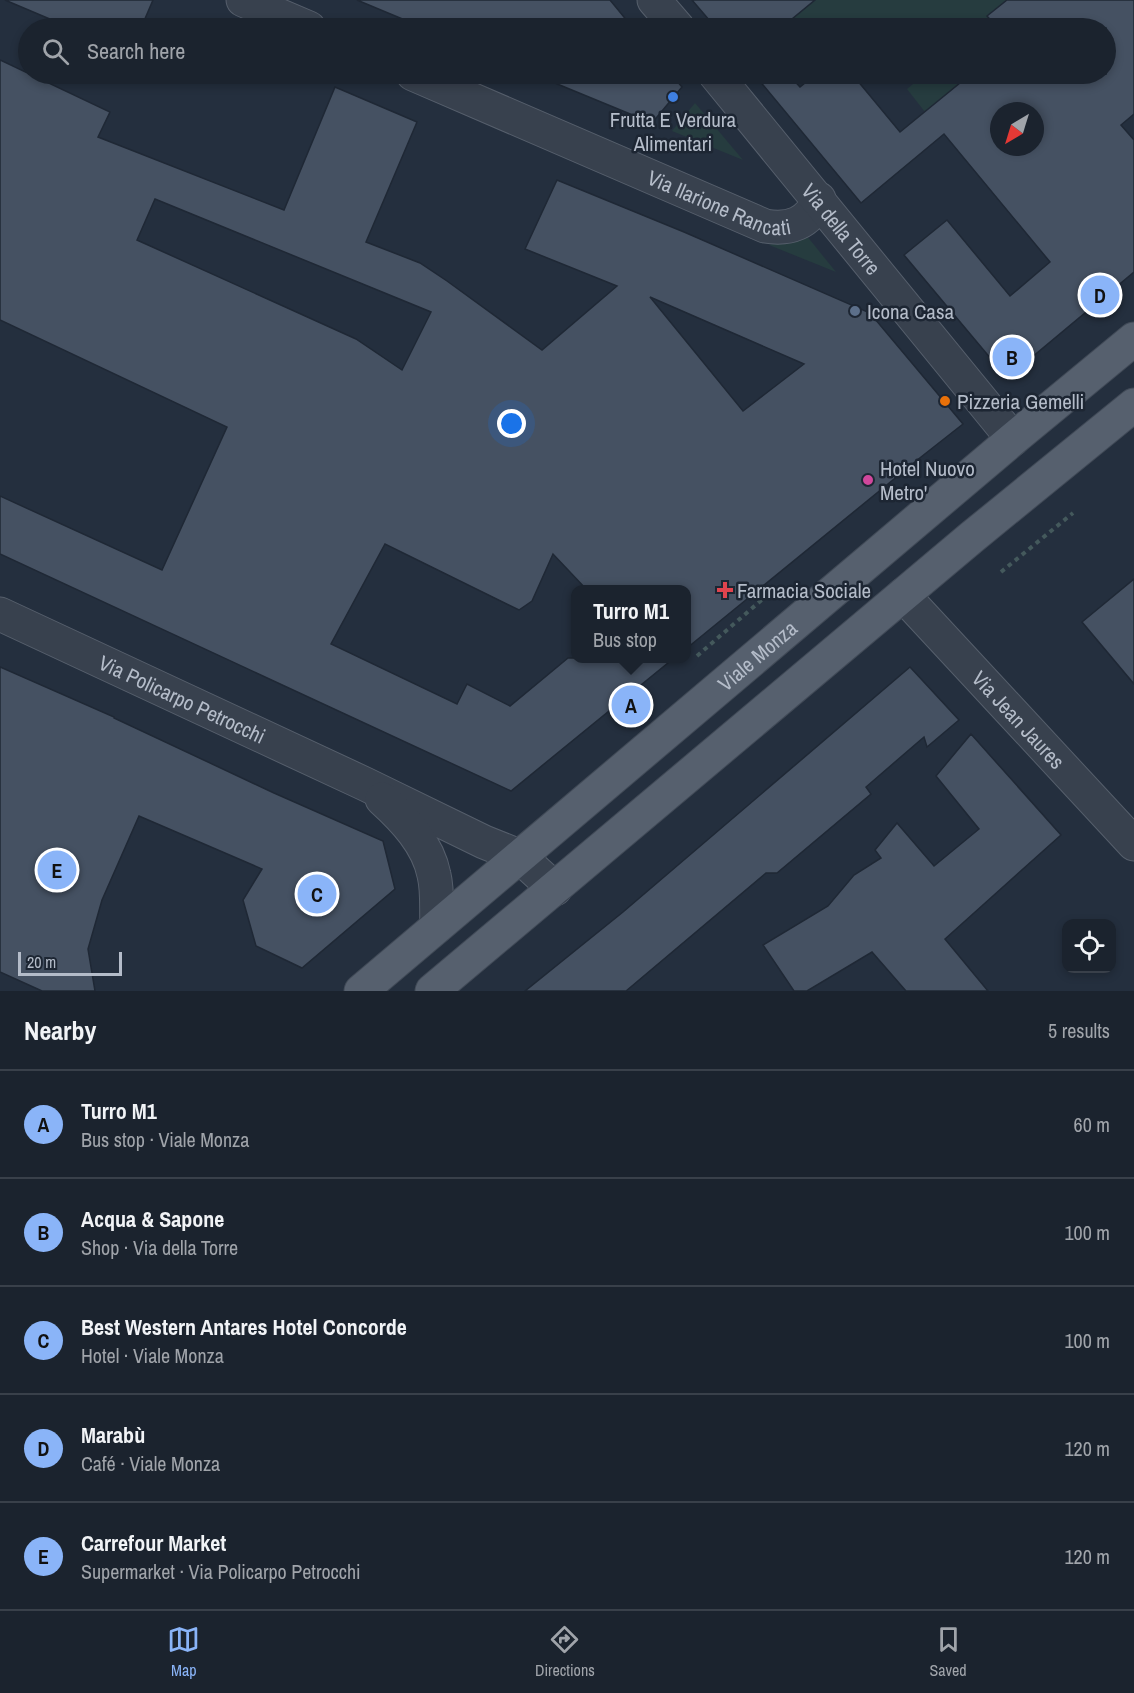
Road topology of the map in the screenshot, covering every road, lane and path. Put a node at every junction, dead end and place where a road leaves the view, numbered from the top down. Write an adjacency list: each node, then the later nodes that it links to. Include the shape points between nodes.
1 (243, 0): 3 (street)
2 (654, 0): 4 (street)
3 (285, 18)
4 (669, 18)
5 (436, 84): 7 (street, Via Ilarione Rancati, via 765,226 791,226 810,213)
6 (723, 84): 7 (street, Via della Torre)
7 (819, 199): 10 (street, Via della Torre)
8 (1134, 339): 10 (main road, Viale Monza)
9 (1134, 405): 13 (main road)
10 (1013, 439): 19 (main road, Viale Monza)
11 (1073, 513): 12 (path)
12 (1001, 572)
13 (903, 595): 18 (street, Via Jean Jaures); 20 (main road)
14 (765, 597): 16 (path)
15 (0, 614): 17 (street, Via Policarpo Petrocchi)
16 (697, 656)
17 (365, 784): 19 (street, Via Policarpo Petrocchi); 21 (street, Via Policarpo Petrocchi, via 398,813 425,851 435,878)
18 (1134, 844)
19 (519, 856): 20 (street); 21 (main road, Viale Monza)
20 (555, 889): 23 (main road)
21 (437, 926): 22 (main road, Viale Monza)
22 (361, 991)
23 (432, 991)

